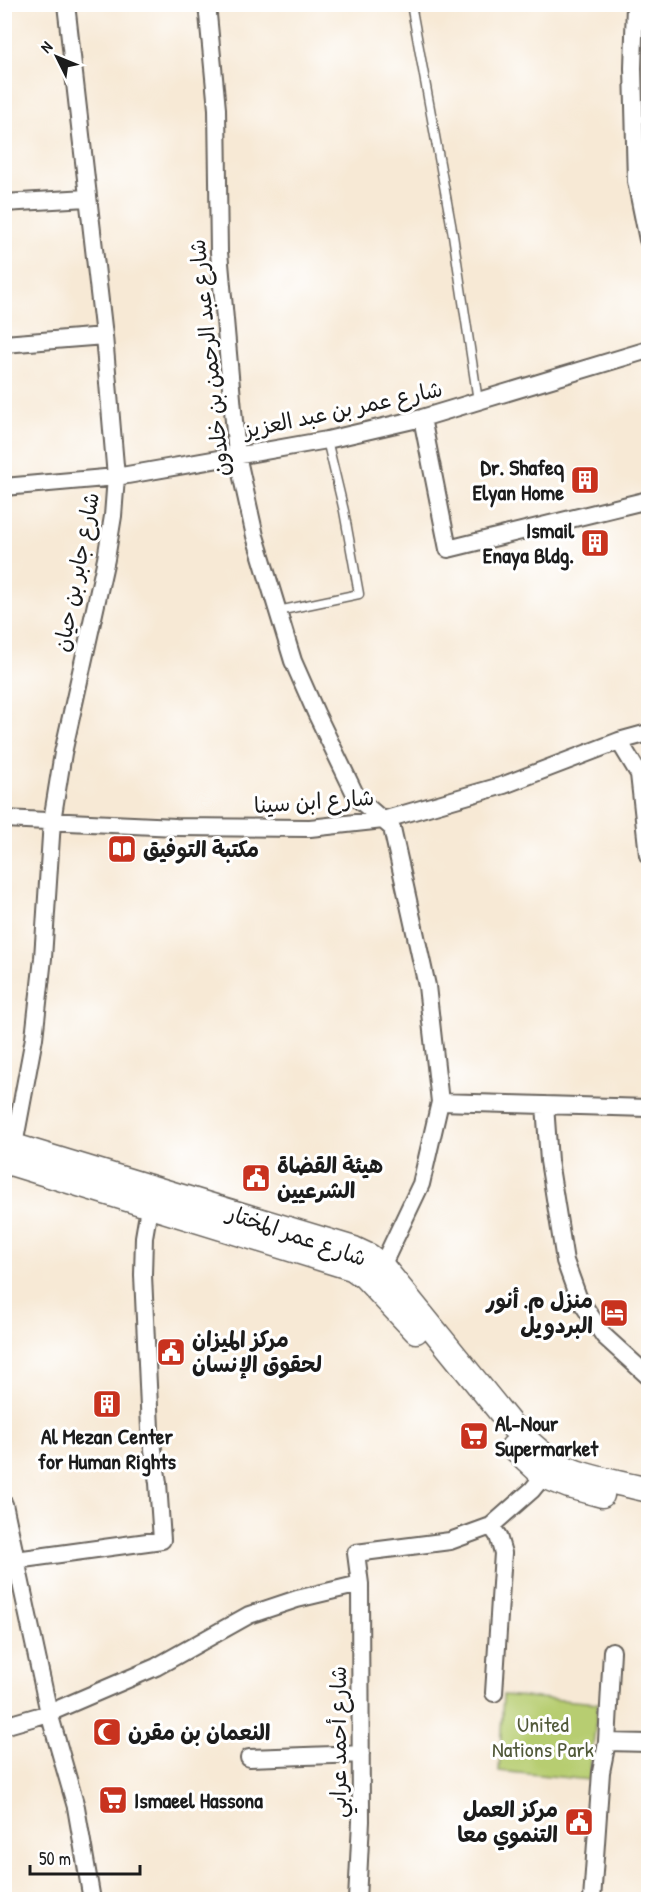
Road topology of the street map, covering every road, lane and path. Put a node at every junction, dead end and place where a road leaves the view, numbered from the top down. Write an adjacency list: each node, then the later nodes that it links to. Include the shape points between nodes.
1 (66, 4): 6 (street, شارع جابر بن حيان)
2 (207, 4): 15 (street, شارع عبد الرحمن بن خلدون, via 217,109 219,252)
3 (411, 4): 12 (lane)
4 (635, 4): 5 (street)
5 (641, 65): 8 (street, via 636,181)
6 (87, 198): 7 (street); 9 (street, شارع جابر بن حيان)
7 (4, 203)
8 (648, 240)
9 (104, 336): 10 (street); 16 (street, شارع جابر بن حيان)
10 (4, 344)
11 (648, 350): 12 (street, شارع عمر بن عبد العزيز)
12 (478, 401): 13 (street, شارع عمر بن عبد العزيز)
13 (422, 418): 14 (street, شارع عمر بن عبد العزيز); 18 (street, via 448,549)
14 (327, 440): 15 (street, شارع عمر بن عبد العزيز); 19 (lane, via 359,594)
15 (237, 455): 16 (street, شارع عمر بن عبد العزيز); 19 (street, شارع عبد الرحمن بن خلدون, via 255,536)
16 (116, 477): 17 (street, شارع عمر بن عبد العزيز); 24 (street, شارع جابر بن حيان, via 114,516)
17 (4, 487)
18 (648, 500)
19 (278, 611): 23 (street, شارع عبد الرحمن بن خلدون, via 293,661 357,798)
20 (648, 733): 21 (street, شارع ابن سينا)
21 (619, 741): 23 (street, شارع ابن سينا, via 504,785); 25 (street, via 639,774)
22 (4, 819): 24 (street, شارع ابن سينا)
23 (383, 820): 24 (street, شارع ابن سينا, via 310,828); 26 (street, شارع عبد الرحمن بن خلدون, via 392,828 397,841 427,986)
24 (52, 821): 29 (street, شارع جابر بن حيان, via 34,1038)
25 (648, 855)
26 (440, 1102): 27 (street); 31 (street, شارع عبد الرحمن بن خلدون, via 421,1184)
27 (545, 1105): 28 (street); 32 (street, via 549,1161 565,1261 578,1297 604,1336)
28 (648, 1108)
29 (7, 1148): 30 (main road, شارع عمر المختار)
30 (151, 1196): 31 (main road, شارع عمر المختار, via 354,1249); 33 (main road, شارع عمر المختار, via 352,1268 412,1326 508,1442); 38 (street, via 144,1237 144,1287 150,1429 162,1540)
31 (382, 1266): 33 (main road, شارع عمر المختار)
32 (648, 1376)
33 (549, 1469): 34 (main road, شارع عمر المختار); 36 (main road, شارع عمر المختار, via 569,1486); 37 (street, via 532,1490)
34 (648, 1490)
35 (4, 1504): 38 (street)
36 (648, 1507)
37 (491, 1526): 39 (street, شارع أحمد عرابي, via 450,1541 356,1553); 41 (street, via 502,1553)
38 (16, 1560): 42 (street)
39 (360, 1584): 42 (street, via 249,1615 156,1667); 46 (street, شارع أحمد عرابي)
40 (612, 1651): 44 (street)
41 (494, 1693)
42 (49, 1713): 43 (street); 48 (street, via 76,1807)
43 (4, 1726)
44 (607, 1742): 45 (street); 50 (street, via 601,1772)
45 (648, 1743)
46 (361, 1755): 47 (street); 49 (street, شارع أحمد عرابي)
47 (249, 1758)
48 (92, 1899)
49 (357, 1899)
50 (592, 1899)

